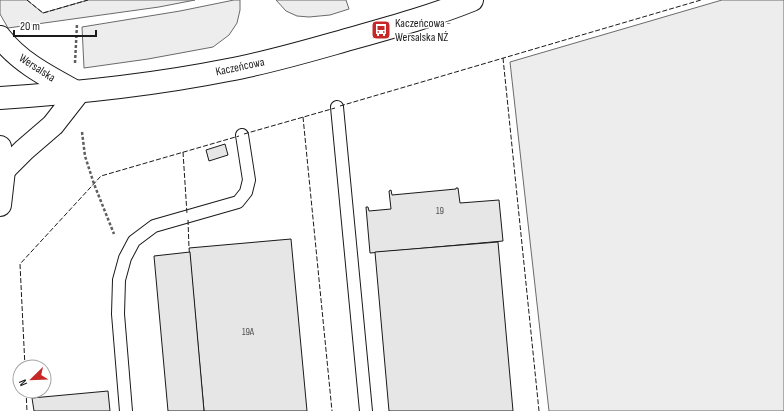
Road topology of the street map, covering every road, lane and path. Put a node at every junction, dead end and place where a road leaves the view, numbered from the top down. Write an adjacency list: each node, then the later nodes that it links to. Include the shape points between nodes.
1 (472, 0): 5 (street, Kaczeńcowa, via 443,12 274,60 185,78)
2 (77, 24): 4 (path)
3 (0, 37): 5 (street, Wersalska, via 18,57)
4 (75, 69)
5 (78, 93): 6 (street, Kaczeńcowa); 11 (street, via 53,125)
6 (0, 98)
7 (337, 107): 15 (lane)
8 (82, 132): 13 (path, via 85,156 94,184 116,239)
9 (242, 135): 13 (lane, via 249,180 246,192 238,202 154,226 134,241)
10 (0, 146): 11 (street)
11 (4, 170): 12 (street)
12 (0, 205)
13 (127, 255): 14 (lane, via 119,280 118,314)
14 (126, 411)
15 (366, 411)

